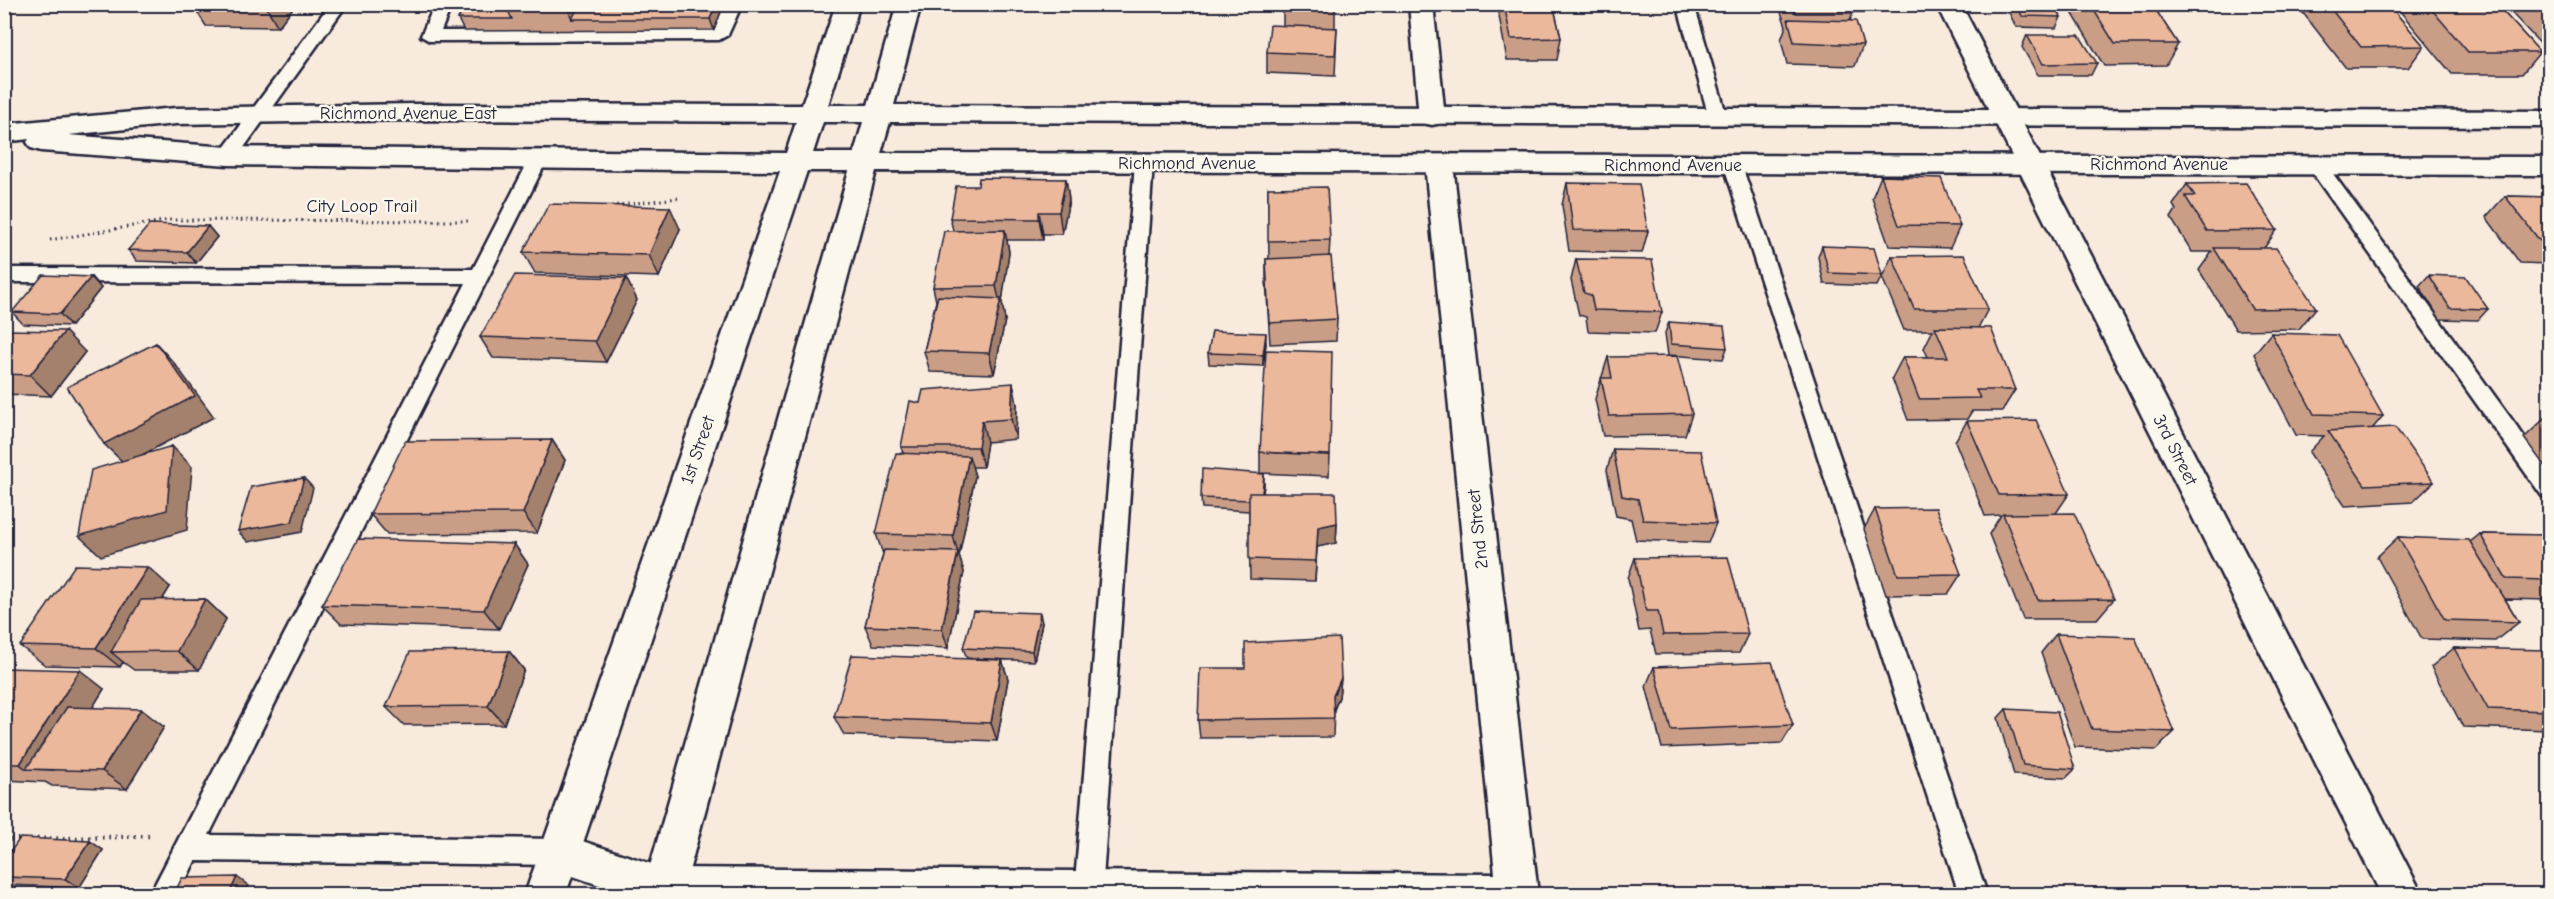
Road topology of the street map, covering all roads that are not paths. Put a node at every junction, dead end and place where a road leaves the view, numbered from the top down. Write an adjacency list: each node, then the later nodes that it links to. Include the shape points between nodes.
1 (339, 4): 9 (lane)
2 (444, 4): 3 (lane, via 430,36 719,35)
3 (734, 4)
4 (848, 4): 10 (main road, 1st Street)
5 (909, 4): 11 (main road)
6 (1421, 4): 12 (main road)
7 (1684, 4): 13 (lane)
8 (1948, 4): 14 (main road, 3rd Street)
9 (260, 114): 10 (main road, Richmond Avenue East); 16 (main road, Richmond Avenue East, via 129,119); 18 (lane)
10 (813, 114): 11 (main road); 21 (main road, 1st Street)
11 (877, 115): 12 (main road); 20 (main road)
12 (1432, 117): 13 (main road)
13 (1718, 117): 14 (main road)
14 (2005, 117): 15 (main road); 25 (main road, 3rd Street)
15 (2550, 119)
16 (4, 133)
17 (4, 139): 18 (main road)
18 (228, 156): 19 (main road)
19 (538, 160): 21 (main road); 29 (lane)
20 (864, 162): 21 (main road, Richmond Avenue); 22 (main road, Richmond Avenue); 33 (main road)
21 (796, 163): 32 (main road, 1st Street)
22 (1144, 163): 23 (main road, Richmond Avenue); 34 (lane)
23 (1439, 164): 26 (main road, Richmond Avenue); 38 (main road, 2nd Street)
24 (2316, 164): 25 (main road, Richmond Avenue); 27 (main road, Richmond Avenue); 30 (lane)
25 (2029, 165): 26 (main road, Richmond Avenue); 40 (main road, 3rd Street)
26 (1733, 166): 39 (lane)
27 (2550, 166)
28 (4, 274): 29 (lane)
29 (480, 276): 31 (lane)
30 (2550, 490)
31 (191, 841): 32 (lane); 35 (lane)
32 (558, 852): 33 (main road); 36 (main road, 1st Street)
33 (663, 891): 34 (main road)
34 (1088, 892): 37 (main road)
35 (164, 894)
36 (544, 894)
37 (1509, 894)
38 (1518, 894)
39 (1973, 894)
40 (2403, 894)

